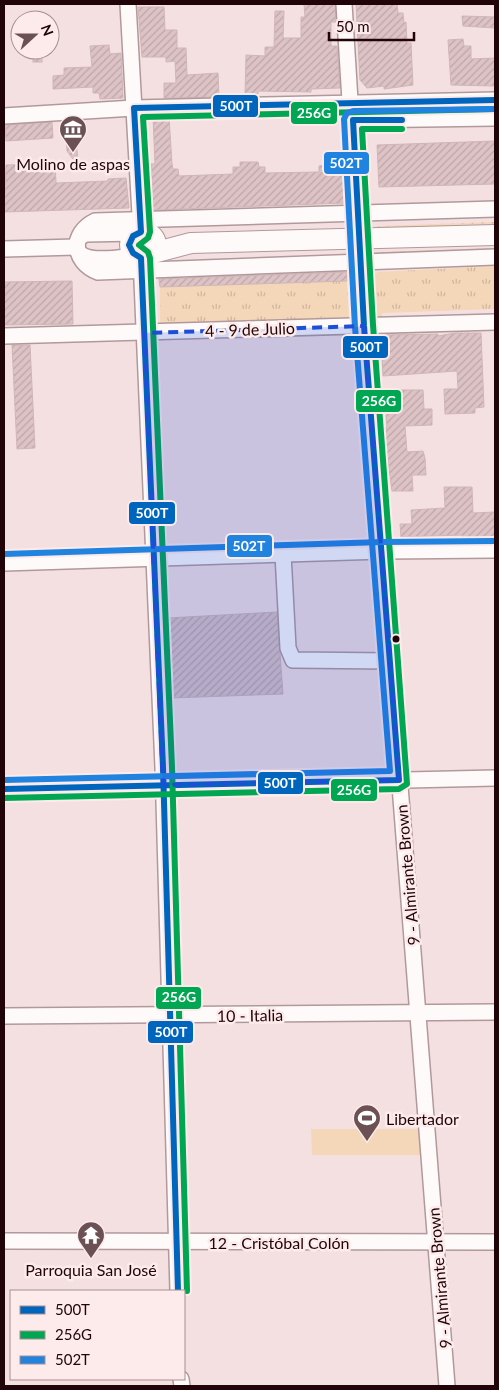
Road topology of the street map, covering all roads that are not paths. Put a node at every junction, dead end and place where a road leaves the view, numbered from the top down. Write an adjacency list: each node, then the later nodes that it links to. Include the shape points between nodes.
1 (128, 4): 5 (street)
2 (344, 4): 4 (street)
3 (495, 100): 4 (street)
4 (358, 103): 5 (street); 8 (street, 9 - Almirante Brown)
5 (134, 108): 6 (street); 13 (street)
6 (4, 116)
7 (495, 118): 8 (street)
8 (360, 120): 10 (street, 9 - Almirante Brown)
9 (495, 209): 10 (street)
10 (358, 212): 12 (street, 9 - Almirante Brown); 13 (street)
11 (495, 236): 12 (main road)
12 (360, 239): 13 (main road); 17 (street, 9 - Almirante Brown)
13 (143, 245): 14 (street, via 87,259); 14 (street, via 85,234 79,238); 17 (street); 20 (street)
14 (76, 247): 15 (street)
15 (4, 249)
16 (495, 257): 17 (street)
17 (361, 262): 19 (street, 9 - Almirante Brown)
18 (495, 322): 19 (street, 4 - 9 de Julio)
19 (364, 326): 20 (street, 4 - 9 de Julio); 23 (street, 9 - Almirante Brown)
20 (144, 333): 21 (street, 4 - 9 de Julio); 25 (street)
21 (4, 336)
22 (495, 550): 23 (street)
23 (383, 551): 24 (street); 27 (street, 9 - Almirante Brown)
24 (283, 554): 25 (street); 27 (street, via 288,648 293,660)
25 (154, 557): 26 (street); 30 (street)
26 (4, 563)
27 (390, 661): 29 (street, 9 - Almirante Brown)
28 (495, 778): 29 (street)
29 (399, 780): 30 (street); 33 (street, 9 - Almirante Brown)
30 (163, 785): 31 (street); 35 (street)
31 (4, 788)
32 (495, 1012): 33 (street, 10 - Italia)
33 (418, 1013): 35 (street, 10 - Italia); 38 (street, 9 - Almirante Brown)
34 (4, 1016): 35 (street, 10 - Italia)
35 (169, 1016): 37 (street)
36 (4, 1241): 37 (street, 12 - Cristóbal Colón)
37 (176, 1241): 38 (street, 12 - Cristóbal Colón); 40 (street)
38 (436, 1242): 39 (street, 12 - Cristóbal Colón); 41 (street, 9 - Almirante Brown)
39 (495, 1242)
40 (178, 1290)
41 (448, 1386)

